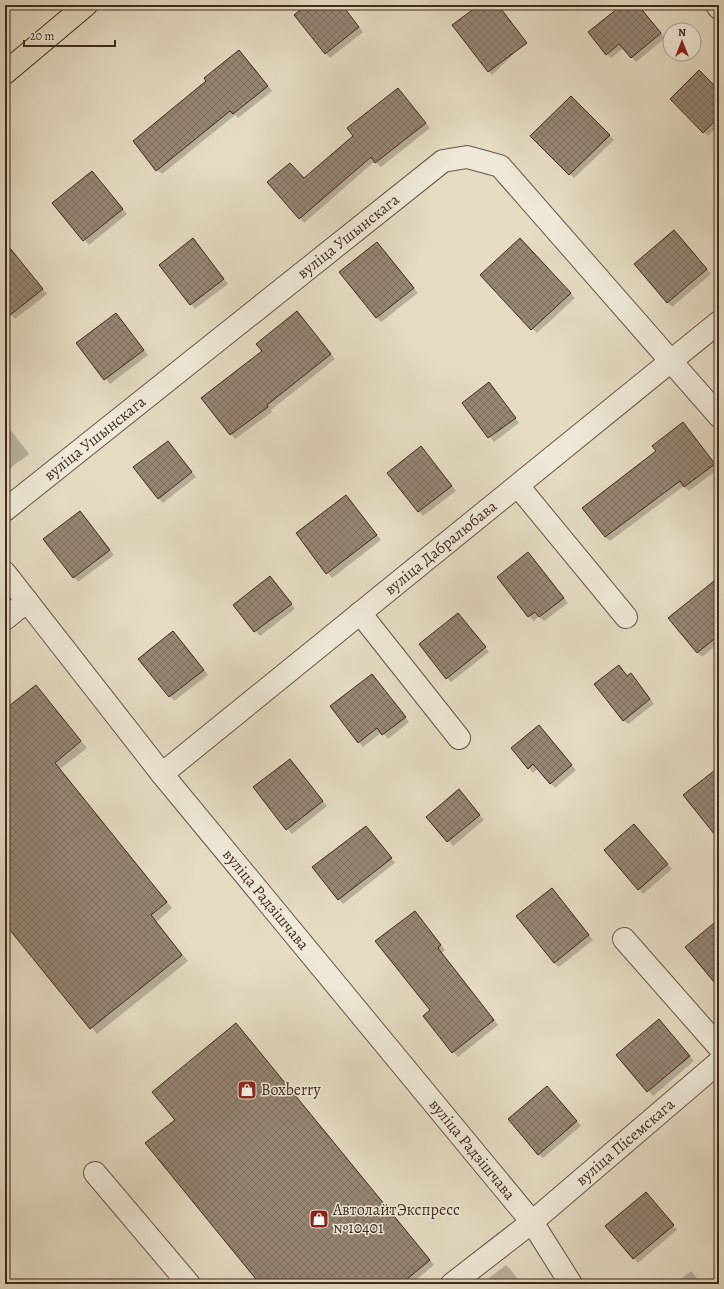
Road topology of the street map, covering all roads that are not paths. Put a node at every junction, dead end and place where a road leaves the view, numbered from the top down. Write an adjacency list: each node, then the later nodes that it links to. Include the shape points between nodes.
1 (86, 5): 4 (main road)
2 (717, 5): 3 (street)
3 (719, 8)
4 (5, 73)
5 (719, 322): 6 (street, вуліца Дабралюбава)
6 (671, 362): 7 (street, вуліца Ушынскага); 8 (street, вуліца Дабралюбава); 9 (street, вуліца Ушынскага, via 500,166 467,158 442,161)
7 (719, 416)
8 (518, 486): 12 (street, вуліца Дабралюбава); 13 (street)
9 (5, 510)
10 (5, 573): 11 (street, вуліца Радзішчава)
11 (27, 601): 14 (street); 16 (street, вуліца Радзішчава)
12 (360, 613): 15 (street); 16 (street, вуліца Дабралюбава)
13 (626, 617)
14 (5, 619)
15 (459, 738)
16 (162, 774): 21 (street, вуліца Радзішчава)
17 (624, 939): 18 (street)
18 (719, 1047)
19 (719, 1062): 21 (street, вуліца Пісемскага)
20 (95, 1173): 23 (street)
21 (532, 1222): 22 (street, вуліца Пісемскага); 24 (street, вуліца Радзішчава)
22 (458, 1282)
23 (189, 1284)
24 (571, 1284)

